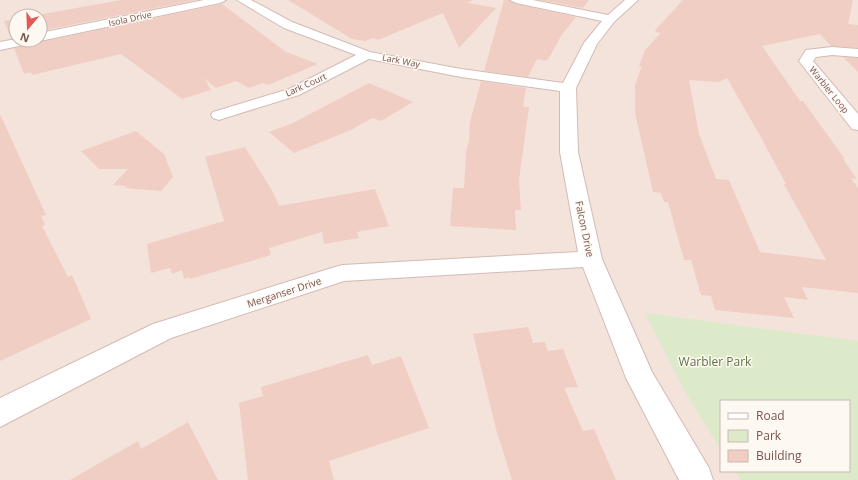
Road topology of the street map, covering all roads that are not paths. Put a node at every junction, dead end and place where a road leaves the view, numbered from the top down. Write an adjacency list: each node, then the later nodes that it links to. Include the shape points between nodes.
1 (220, 0): 6 (street, Isola Drive)
2 (243, 0): 8 (street, Lark Way, via 288,25)
3 (516, 0): 5 (street)
4 (632, 0): 5 (street, Falcon Drive)
5 (610, 18): 9 (street, Falcon Drive, via 591,43)
6 (48, 36)
7 (858, 53): 11 (street, Warbler Loop, via 811,53 806,61)
8 (367, 55): 9 (street, Lark Way, via 461,73); 10 (street, Lark Court, via 294,92)
9 (568, 88): 12 (street, Falcon Drive, via 569,152)
10 (218, 115)
11 (858, 125)
12 (591, 259): 13 (street, Merganser Drive, via 343,273 162,331); 14 (street, Falcon Drive, via 640,378)
13 (0, 413)
14 (697, 480)

